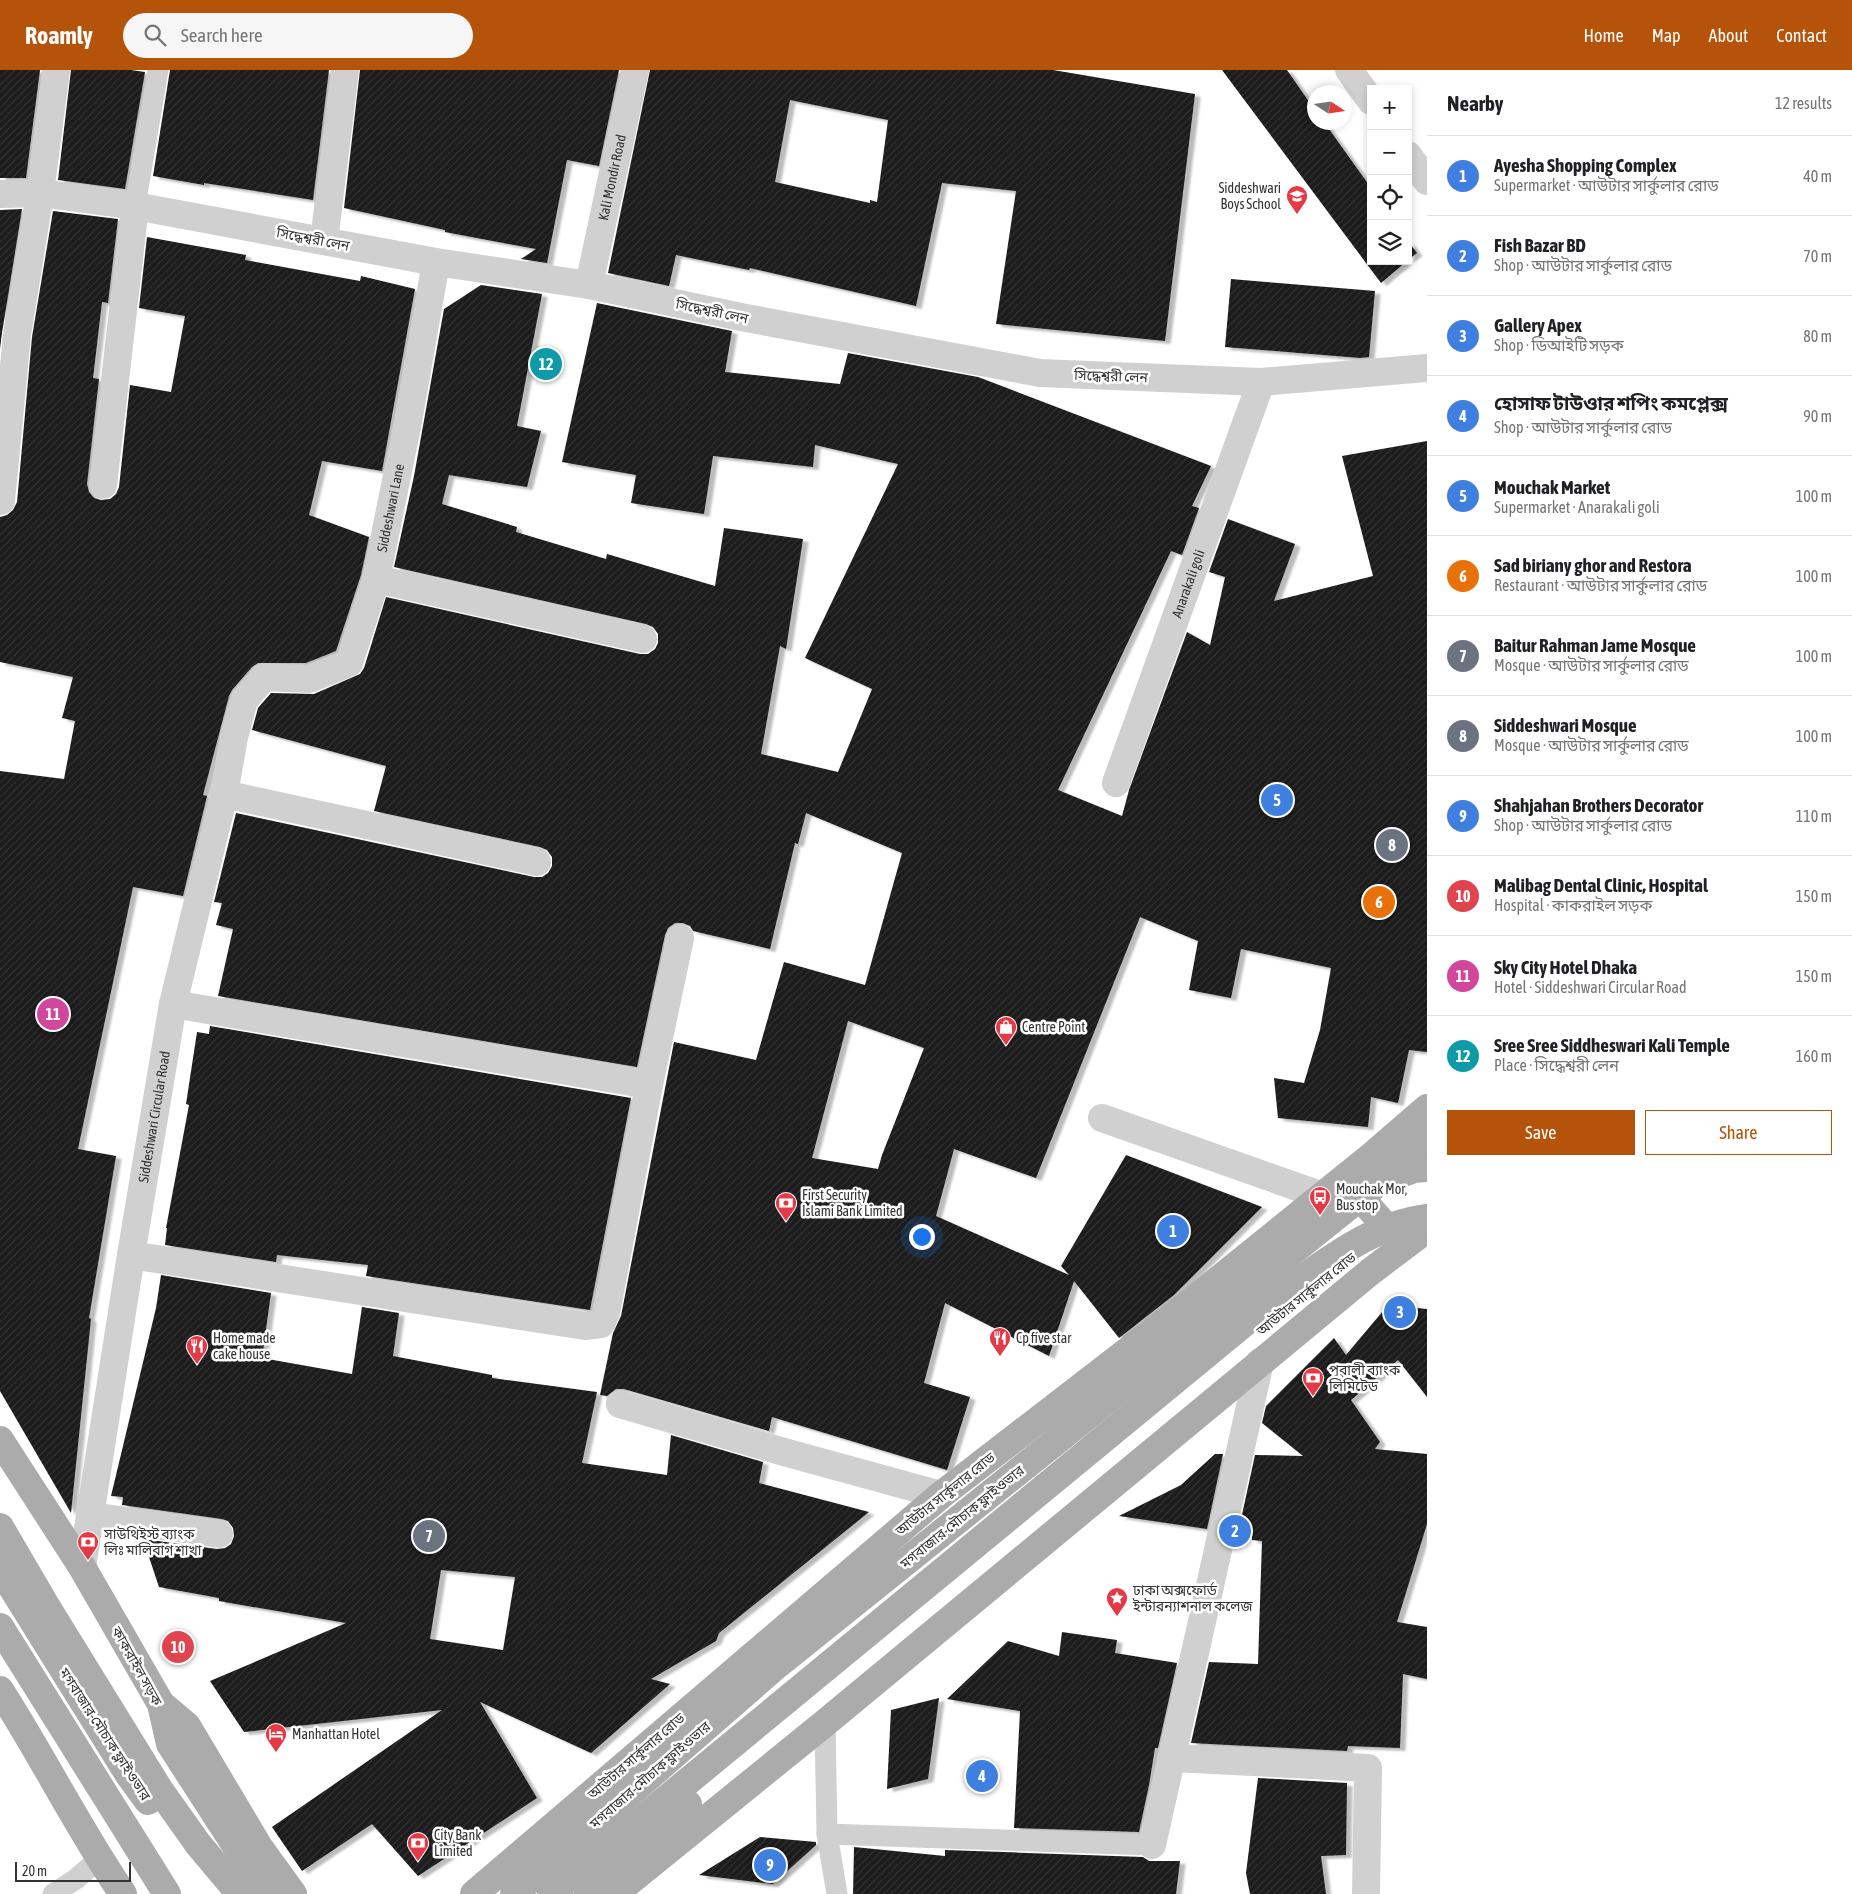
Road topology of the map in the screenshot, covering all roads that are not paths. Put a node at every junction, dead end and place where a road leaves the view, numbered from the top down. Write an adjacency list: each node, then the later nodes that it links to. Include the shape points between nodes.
1 (56, 70): 9 (street)
2 (158, 70): 11 (lane)
3 (344, 70): 12 (street)
4 (635, 70): 14 (street, Kali Mondir Road)
5 (1349, 70): 6 (street)
6 (1367, 95)
7 (1412, 160): 8 (street)
8 (1427, 181)
9 (40, 192): 10 (street, সিদ্ধেশ্বরী লেন); 11 (street, সিদ্ধেশ্বরী লেন); 18 (street, via 17,335)
10 (0, 194)
11 (135, 206): 12 (street, সিদ্ধেশ্বরী লেন); 17 (street)
12 (324, 241): 13 (street, সিদ্ধেশ্বরী লেন)
13 (436, 262): 14 (street, সিদ্ধেশ্বরী লেন); 19 (street, Siddeshwari Lane)
14 (589, 285): 16 (street, সিদ্ধেশ্বরী লেন, via 1040,373)
15 (1427, 368): 16 (street, সিদ্ধেশ্বরী লেন)
16 (1261, 382): 22 (street, Anarakali goli)
17 (103, 485)
18 (0, 501)
19 (376, 579): 20 (street); 21 (street, Siddeshwari Lane, via 348,663 309,680)
20 (643, 639)
21 (264, 677): 23 (street, Siddeshwari Circular Road, via 244,700)
22 (1116, 784)
23 (224, 794): 24 (street); 26 (street, Siddeshwari Circular Road)
24 (537, 862)
25 (680, 938): 27 (street)
26 (173, 1004): 27 (street); 39 (street, Siddeshwari Circular Road)
27 (649, 1085): 39 (street, via 606,1313 601,1324 585,1326)
28 (1427, 1108): 32 (main road, আউটার সার্কুলার রোড)
29 (1102, 1118): 34 (street)
30 (1427, 1141): 32 (main road, আউটার সার্কুলার রোড, bridge)
31 (1427, 1168): 32 (main road, মগবাজার-মৌচাক ফ্লাইওভার)
32 (1374, 1170): 33 (main road, আউটার সার্কুলার রোড); 65 (main road, মগবাজার-মৌচাক ফ্লাইওভার, bridge, via 778,1665)
33 (1344, 1178): 34 (main road, আউটার সার্কুলার রোড); 38 (main road)
34 (1323, 1196): 43 (main road, আউটার সার্কুলার রোড)
35 (1427, 1196): 67 (main road, আউটার সার্কুলার রোড, bridge, via 823,1683)
36 (1427, 1218): 66 (main road, মগবাজার-মৌচাক ফ্লাইওভার, bridge, via 1369,1236 1329,1259 1265,1306)
37 (1427, 1229): 38 (main road)
38 (1415, 1249): 40 (main road, আউটার সার্কুলার রোড, via 1370,1272)
39 (131, 1255): 44 (street, Siddeshwari Circular Road)
40 (1260, 1362): 52 (main road, আউটার সার্কুলার রোড); 53 (street)
41 (620, 1404): 43 (street)
42 (0, 1440): 47 (main road, কাকরাইল সড়ক)
43 (941, 1495): 64 (main road, আউটার সার্কুলার রোড)
44 (90, 1516): 46 (street); 47 (street, Siddeshwari Circular Road)
45 (0, 1528): 61 (main road, via 160,1789 198,1844)
46 (219, 1534)
47 (82, 1567): 51 (main road, কাকরাইল সড়ক)
48 (0, 1568): 60 (main road, মগবাজার-মৌচাক ফ্লাইওভার, via 129,1775)
49 (0, 1627): 59 (main road)
50 (0, 1690): 56 (main road)
51 (161, 1704): 62 (main road, কাকরাইল সড়ক, via 170,1744); 63 (main road, via 187,1726 259,1847)
52 (825, 1723): 54 (lane); 68 (main road, আউটার সার্কুলার রোড)
53 (1173, 1758): 55 (street); 70 (street, via 1368,1768)
54 (827, 1834): 55 (lane); 69 (lane)
55 (1152, 1845)
56 (99, 1859): 57 (lane); 58 (main road)
57 (54, 1894)
58 (122, 1894)
59 (167, 1894)
60 (218, 1894)
61 (240, 1894)
62 (267, 1894)
63 (293, 1894)
64 (474, 1894)
65 (514, 1894)
66 (551, 1894)
67 (588, 1894)
68 (614, 1894)
69 (837, 1894)
70 (1366, 1894)

